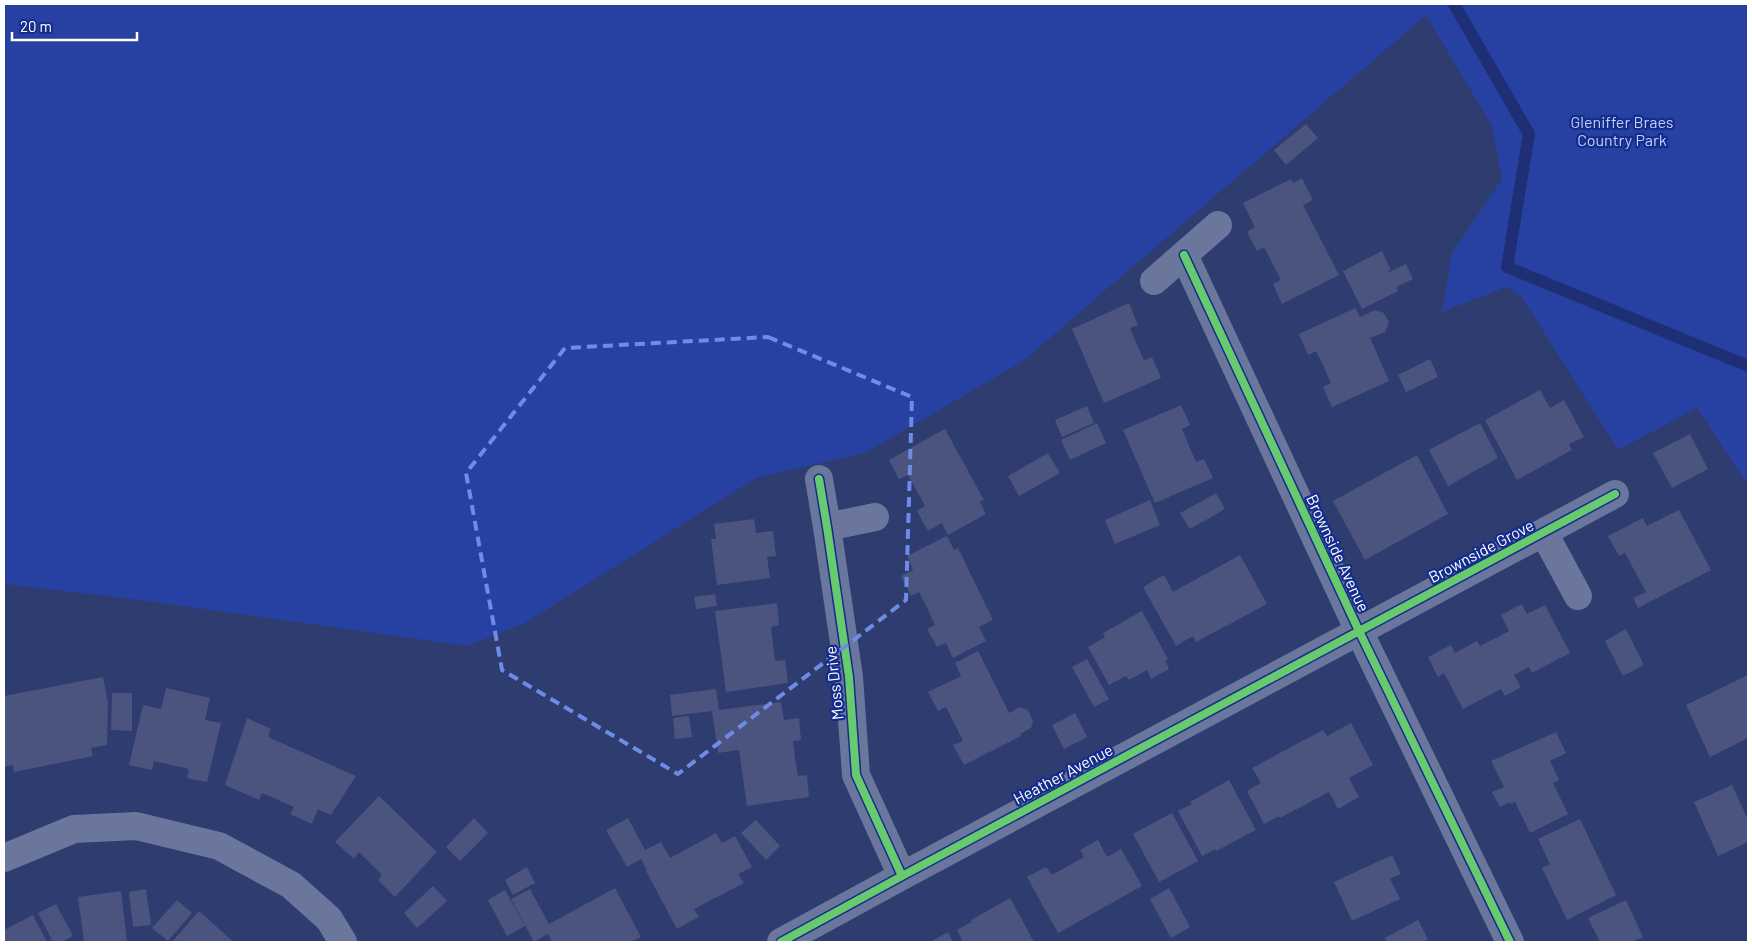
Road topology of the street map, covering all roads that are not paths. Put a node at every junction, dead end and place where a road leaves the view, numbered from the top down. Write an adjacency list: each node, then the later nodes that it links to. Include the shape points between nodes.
1 (1218, 225): 2 (street)
2 (1184, 255): 3 (street); 10 (street, Brownside Avenue)
3 (1154, 281)
4 (819, 479): 7 (street, Moss Drive)
5 (1615, 494): 8 (street, Brownside Grove)
6 (875, 517): 7 (street)
7 (827, 527): 12 (street, Moss Drive, via 849,677 856,775)
8 (1544, 533): 9 (street, Brownside Grove); 10 (street, Brownside Grove)
9 (1578, 596)
10 (1358, 631): 12 (street, Heather Avenue); 15 (street, Brownside Avenue)
11 (4, 858): 13 (street, via 74,829 136,826 219,846 291,885 329,919)
12 (902, 876): 14 (street, Heather Avenue)
13 (343, 942)
14 (781, 942)
15 (1510, 942)

